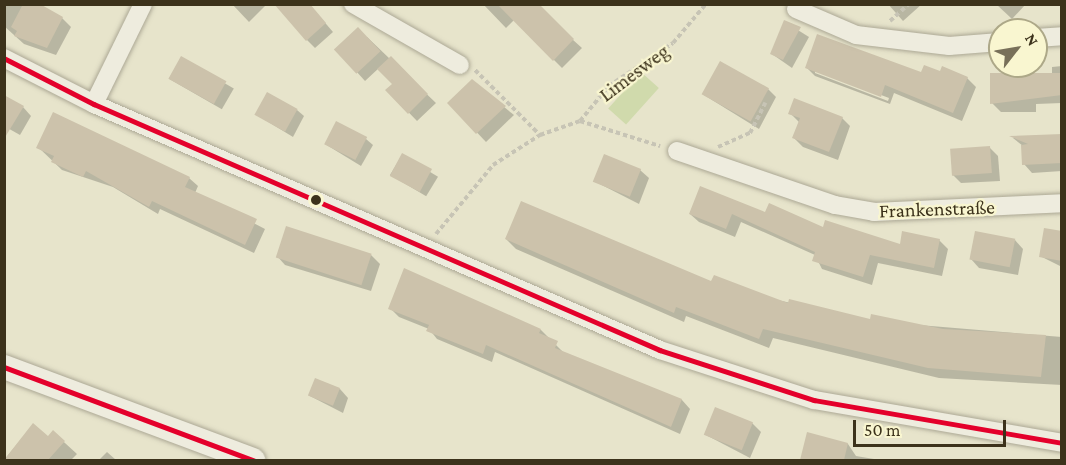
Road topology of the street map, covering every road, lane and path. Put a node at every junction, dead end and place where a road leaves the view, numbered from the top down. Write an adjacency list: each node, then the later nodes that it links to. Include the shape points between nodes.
1 (143, 4): 8 (street)
2 (353, 4): 7 (street)
3 (706, 4): 10 (path, Limesweg, via 674,43 609,86)
4 (795, 9): 5 (street, via 856,35 949,46)
5 (988, 43)
6 (4, 58): 8 (street)
7 (460, 65): 11 (path, via 482,73)
8 (94, 104): 15 (street)
9 (765, 104): 13 (path, via 750,133 724,140)
10 (580, 121): 11 (path); 12 (path)
11 (540, 135): 15 (path, via 493,165)
12 (677, 151): 13 (street, Frankenstraße)
13 (706, 162): 14 (street, Frankenstraße, via 874,212)
14 (1062, 203)
15 (424, 248): 17 (street, via 660,350 814,400)
16 (4, 367): 18 (main road)
17 (1062, 443)
18 (253, 460)

